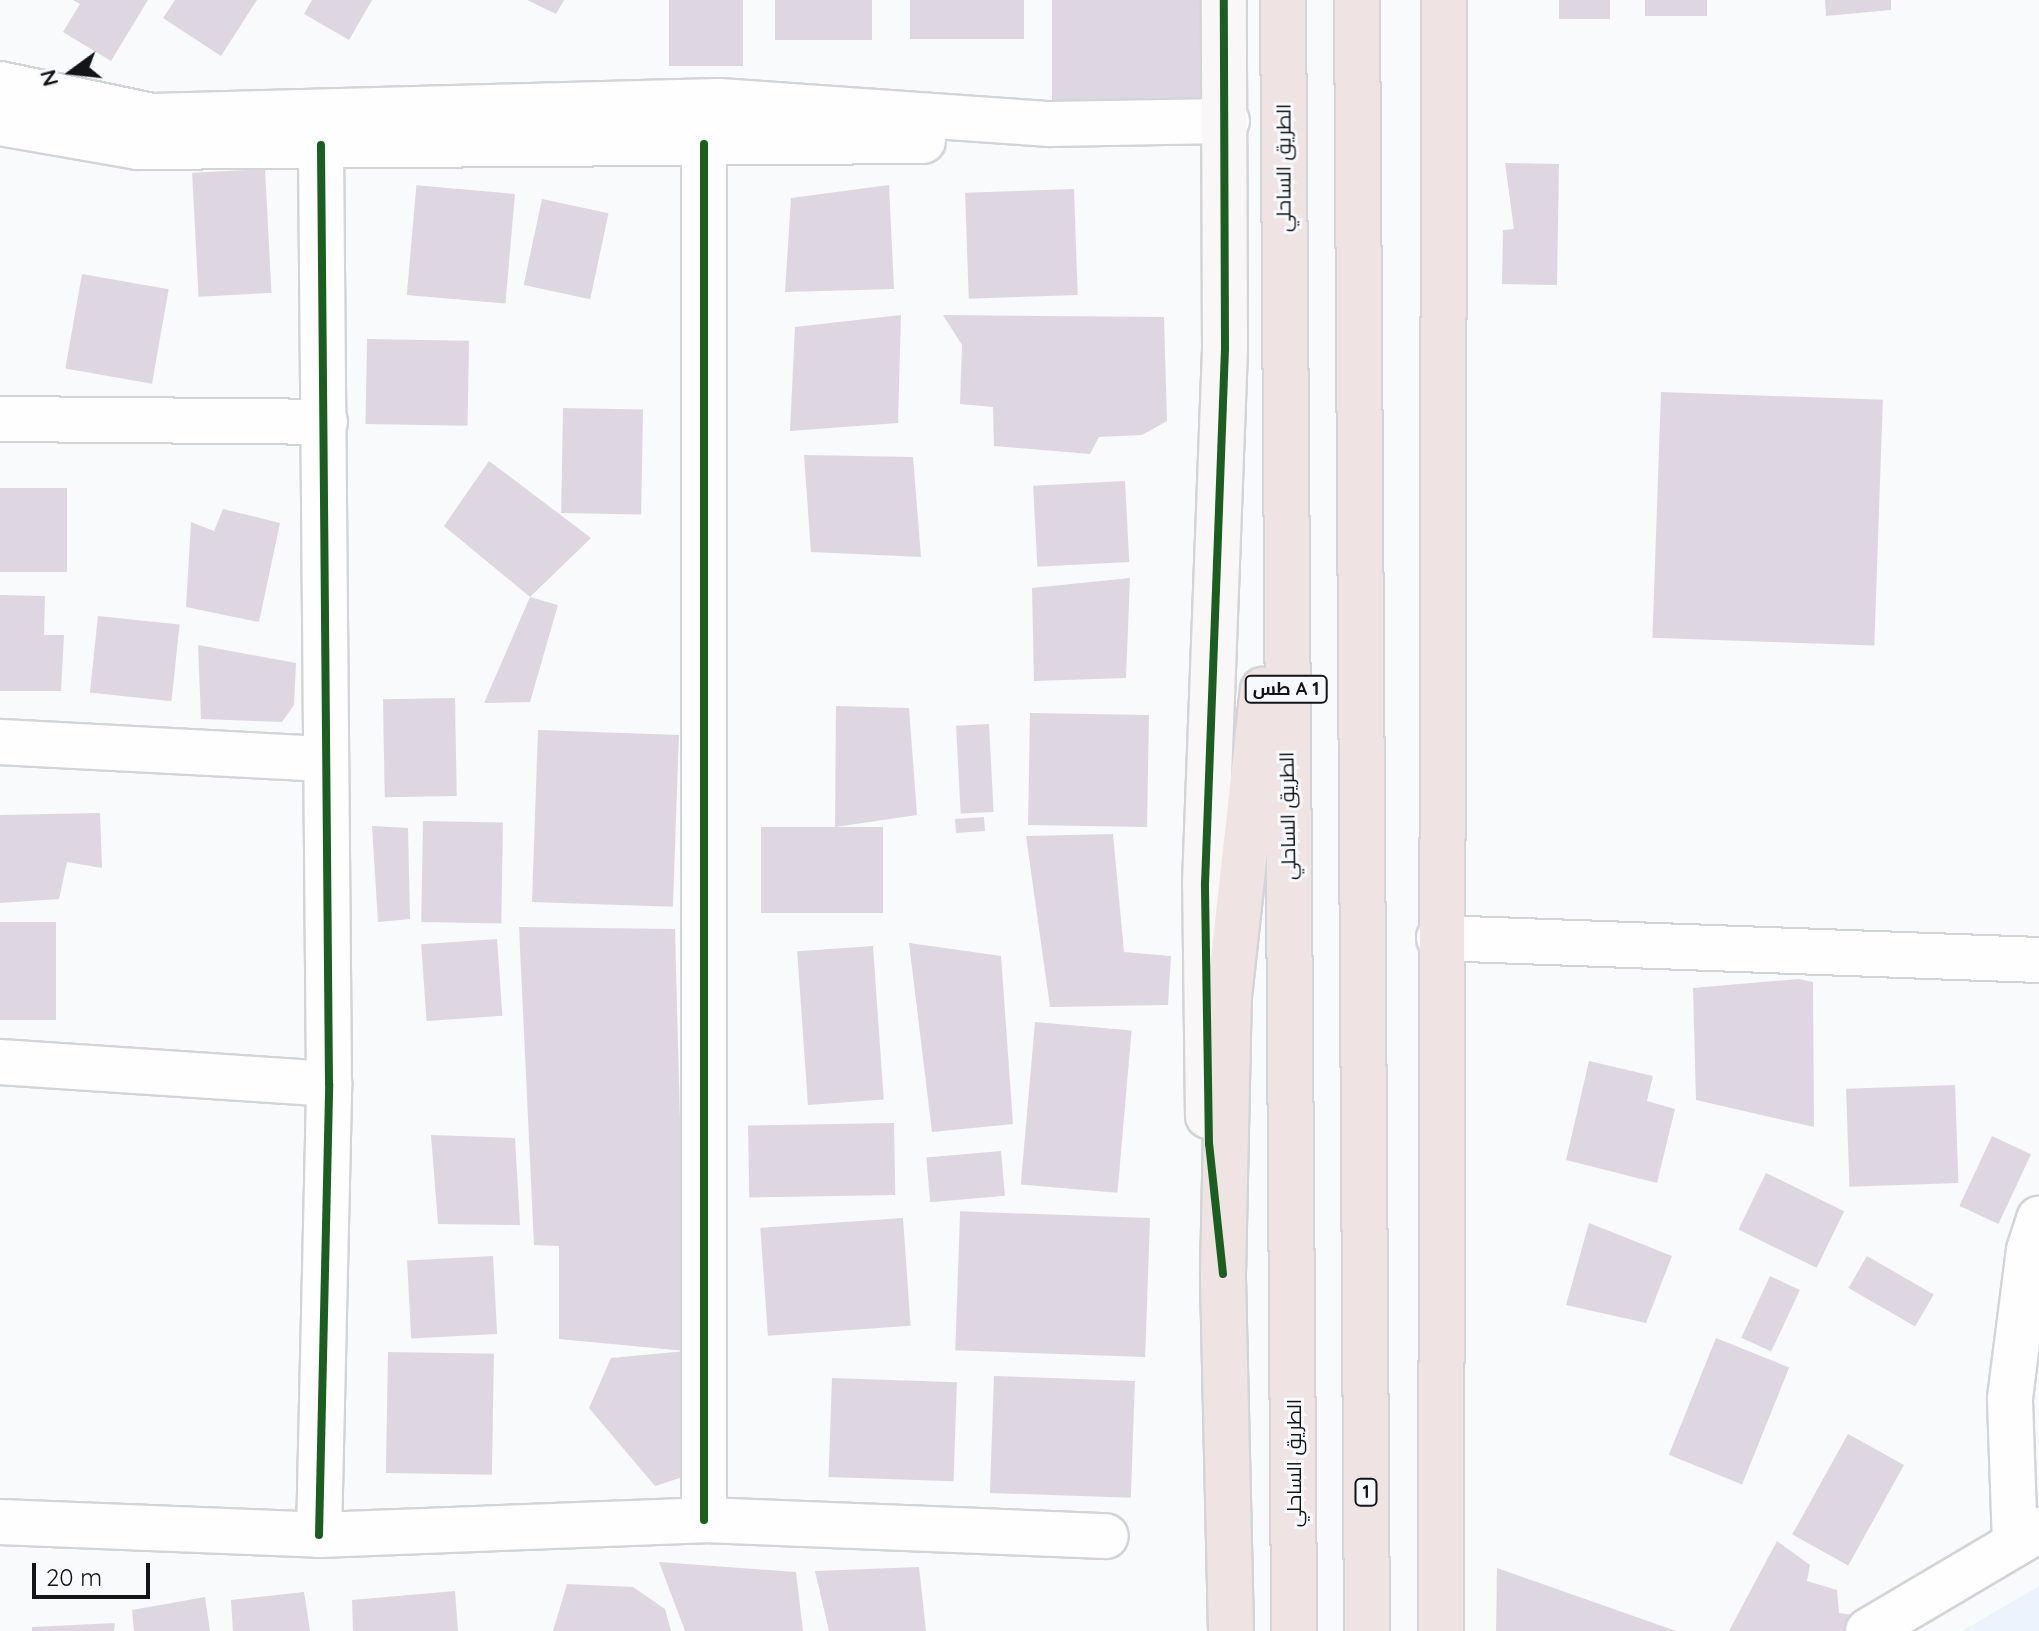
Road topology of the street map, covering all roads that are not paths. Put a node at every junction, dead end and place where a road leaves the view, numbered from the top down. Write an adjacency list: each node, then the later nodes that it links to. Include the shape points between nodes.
1 (1224, 0): 7 (street)
2 (1283, 0): 12 (highway, الطريق الساحلي / طس A 1)
3 (1357, 0): 28 (highway, 1)
4 (1444, 0): 15 (highway)
5 (0, 84): 7 (street, via 152,116 719,101)
6 (0, 123): 9 (street, via 137,147)
7 (1223, 130): 8 (street); 20 (street, via 1225,364 1205,1036)
8 (704, 144): 9 (street); 21 (street)
9 (321, 145): 11 (street)
10 (0, 419): 11 (street)
11 (325, 422): 14 (street)
12 (1285, 493): 20 (highway, via 1229,996); 27 (highway, الطريق الساحلي / طس A 1)
13 (0, 742): 14 (street)
14 (324, 759): 18 (street)
15 (1439, 938): 16 (street); 29 (highway)
16 (2039, 960)
17 (0, 1062): 18 (street)
18 (329, 1084): 23 (street)
19 (2039, 1219): 25 (street, via 2029,1250 2010,1398)
20 (1223, 1274): 26 (highway)
21 (704, 1520): 23 (street); 24 (street)
22 (0, 1522): 23 (street)
23 (319, 1535)
24 (1106, 1536)
25 (2027, 1537): 30 (street)
26 (1231, 1631)
27 (1294, 1631)
28 (1367, 1631)
29 (1441, 1631)
30 (1868, 1631)

